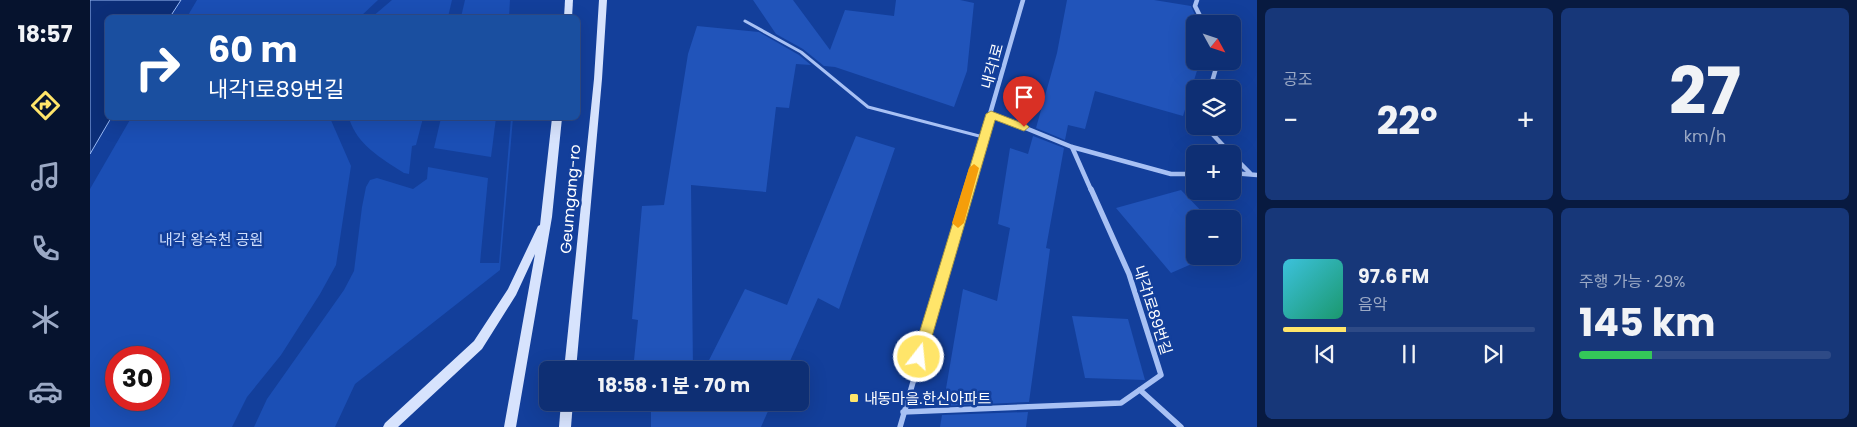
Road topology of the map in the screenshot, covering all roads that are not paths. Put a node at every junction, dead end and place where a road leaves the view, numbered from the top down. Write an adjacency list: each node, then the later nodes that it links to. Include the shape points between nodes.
1 (570, 0): 5 (main road)
2 (603, 0): 20 (main road, Geumgang-ro)
3 (1023, 0): 8 (street, 내각1로)
4 (1197, 0): 6 (street, via 1195,6)
5 (568, 15)
6 (1200, 15)
7 (744, 21): 11 (lane, via 801,52 868,107)
8 (991, 114): 11 (street, 내각1로); 13 (street)
9 (558, 120): 19 (main road, Geumgang-ro)
10 (1214, 135): 12 (street)
11 (983, 137): 23 (street, 내각1로)
12 (1223, 145)
13 (1072, 147): 17 (street, via 1171,174); 21 (street, 내각1로89번길, via 1129,274 1161,375)
14 (1241, 164): 16 (street)
15 (1241, 173): 16 (street)
16 (1250, 173): 18 (street)
17 (1186, 174)
18 (1257, 175)
19 (547, 216): 24 (main road, via 512,292 478,346); 25 (main road, Geumgang-ro)
20 (571, 361)
21 (1140, 390): 23 (street, 내각1로89번길, via 1121,402); 28 (street)
22 (566, 411): 26 (main road)
23 (903, 412): 27 (street, 내각1로)
24 (389, 427)
25 (510, 427)
26 (565, 427)
27 (900, 427)
28 (1181, 427)

